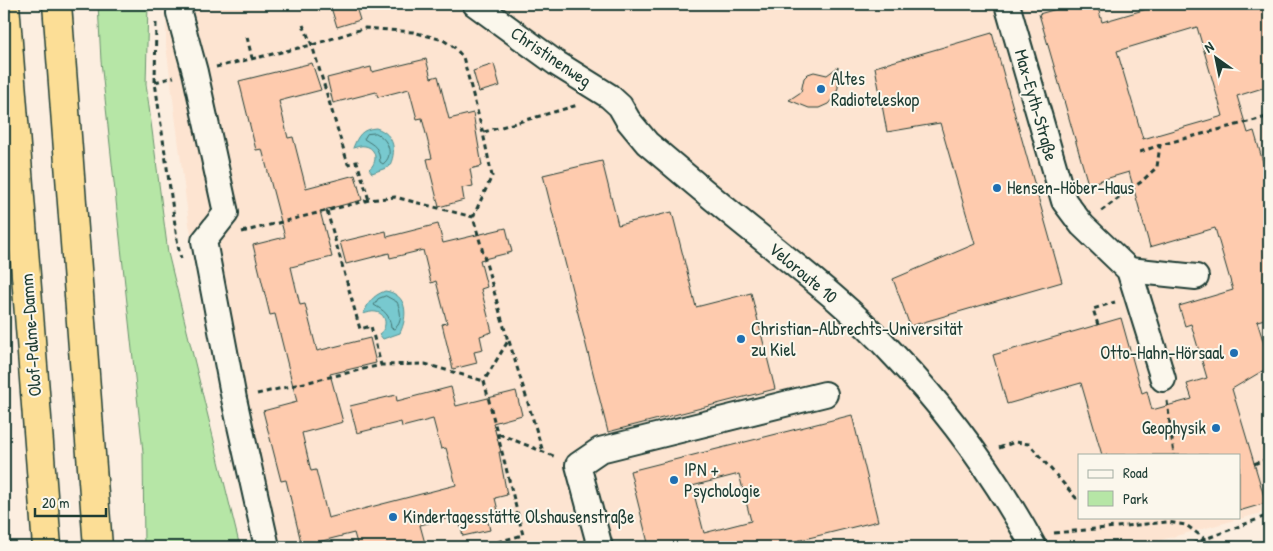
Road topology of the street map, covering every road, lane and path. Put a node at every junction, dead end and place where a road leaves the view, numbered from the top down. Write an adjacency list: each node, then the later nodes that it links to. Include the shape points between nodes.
1 (5, 4): 45 (highway, Olof-Palme-Damm)
2 (57, 4): 46 (highway)
3 (181, 4): 10 (street, via 178,13)
4 (475, 4): 12 (street, Christinenweg, via 556,63)
5 (1007, 4): 21 (street, Max-Eyth-Straße, via 1064,201)
6 (303, 25): 8 (path)
7 (247, 37): 9 (path)
8 (312, 45): 9 (path); 15 (path, via 365,28 413,32 442,40 456,48 463,57); 18 (path, via 348,164 357,162)
9 (252, 58): 10 (path)
10 (196, 72): 11 (path); 22 (street, via 226,213)
11 (155, 82)
12 (601, 90): 15 (path, via 573,107); 37 (street, Veloroute 10, via 620,106 647,143 830,294 894,354)
13 (1268, 117): 14 (path); 16 (path)
14 (1269, 125)
15 (484, 132): 20 (path, via 492,176)
16 (1160, 145): 17 (path); 21 (path, via 1157,167)
17 (1140, 152)
18 (369, 200): 19 (path); 20 (path, via 395,197)
19 (327, 211): 22 (path); 29 (path, via 360,329 371,326)
20 (473, 217): 28 (path)
21 (1082, 225): 24 (street, Max-Eyth-Straße)
22 (204, 240): 23 (path); 33 (street)
23 (178, 246)
24 (1130, 270): 25 (street); 26 (street)
25 (1196, 277)
26 (1137, 295): 27 (path, via 1093,309); 30 (street)
27 (1098, 325)
28 (508, 341): 31 (path); 35 (path)
29 (380, 365): 31 (path, via 425,364); 33 (path)
30 (1164, 379): 36 (path)
31 (484, 381): 34 (path)
32 (824, 394): 40 (street, via 600,450)
33 (234, 399): 47 (street)
34 (499, 433): 35 (path); 48 (path, via 523,535)
35 (543, 452): 40 (path)
36 (1174, 454)
37 (978, 458): 41 (path, via 1015,442 1028,444); 44 (street, Veloroute 10, via 1009,503)
38 (1269, 458): 39 (path)
39 (1254, 464)
40 (578, 465): 49 (street)
41 (1078, 497)
42 (1269, 515): 43 (path)
43 (1205, 539): 44 (path, via 1186,525 1167,522); 50 (path)
44 (1043, 540)
45 (47, 547)
46 (98, 547)
47 (267, 547)
48 (479, 547)
49 (600, 547)
50 (1184, 547)

